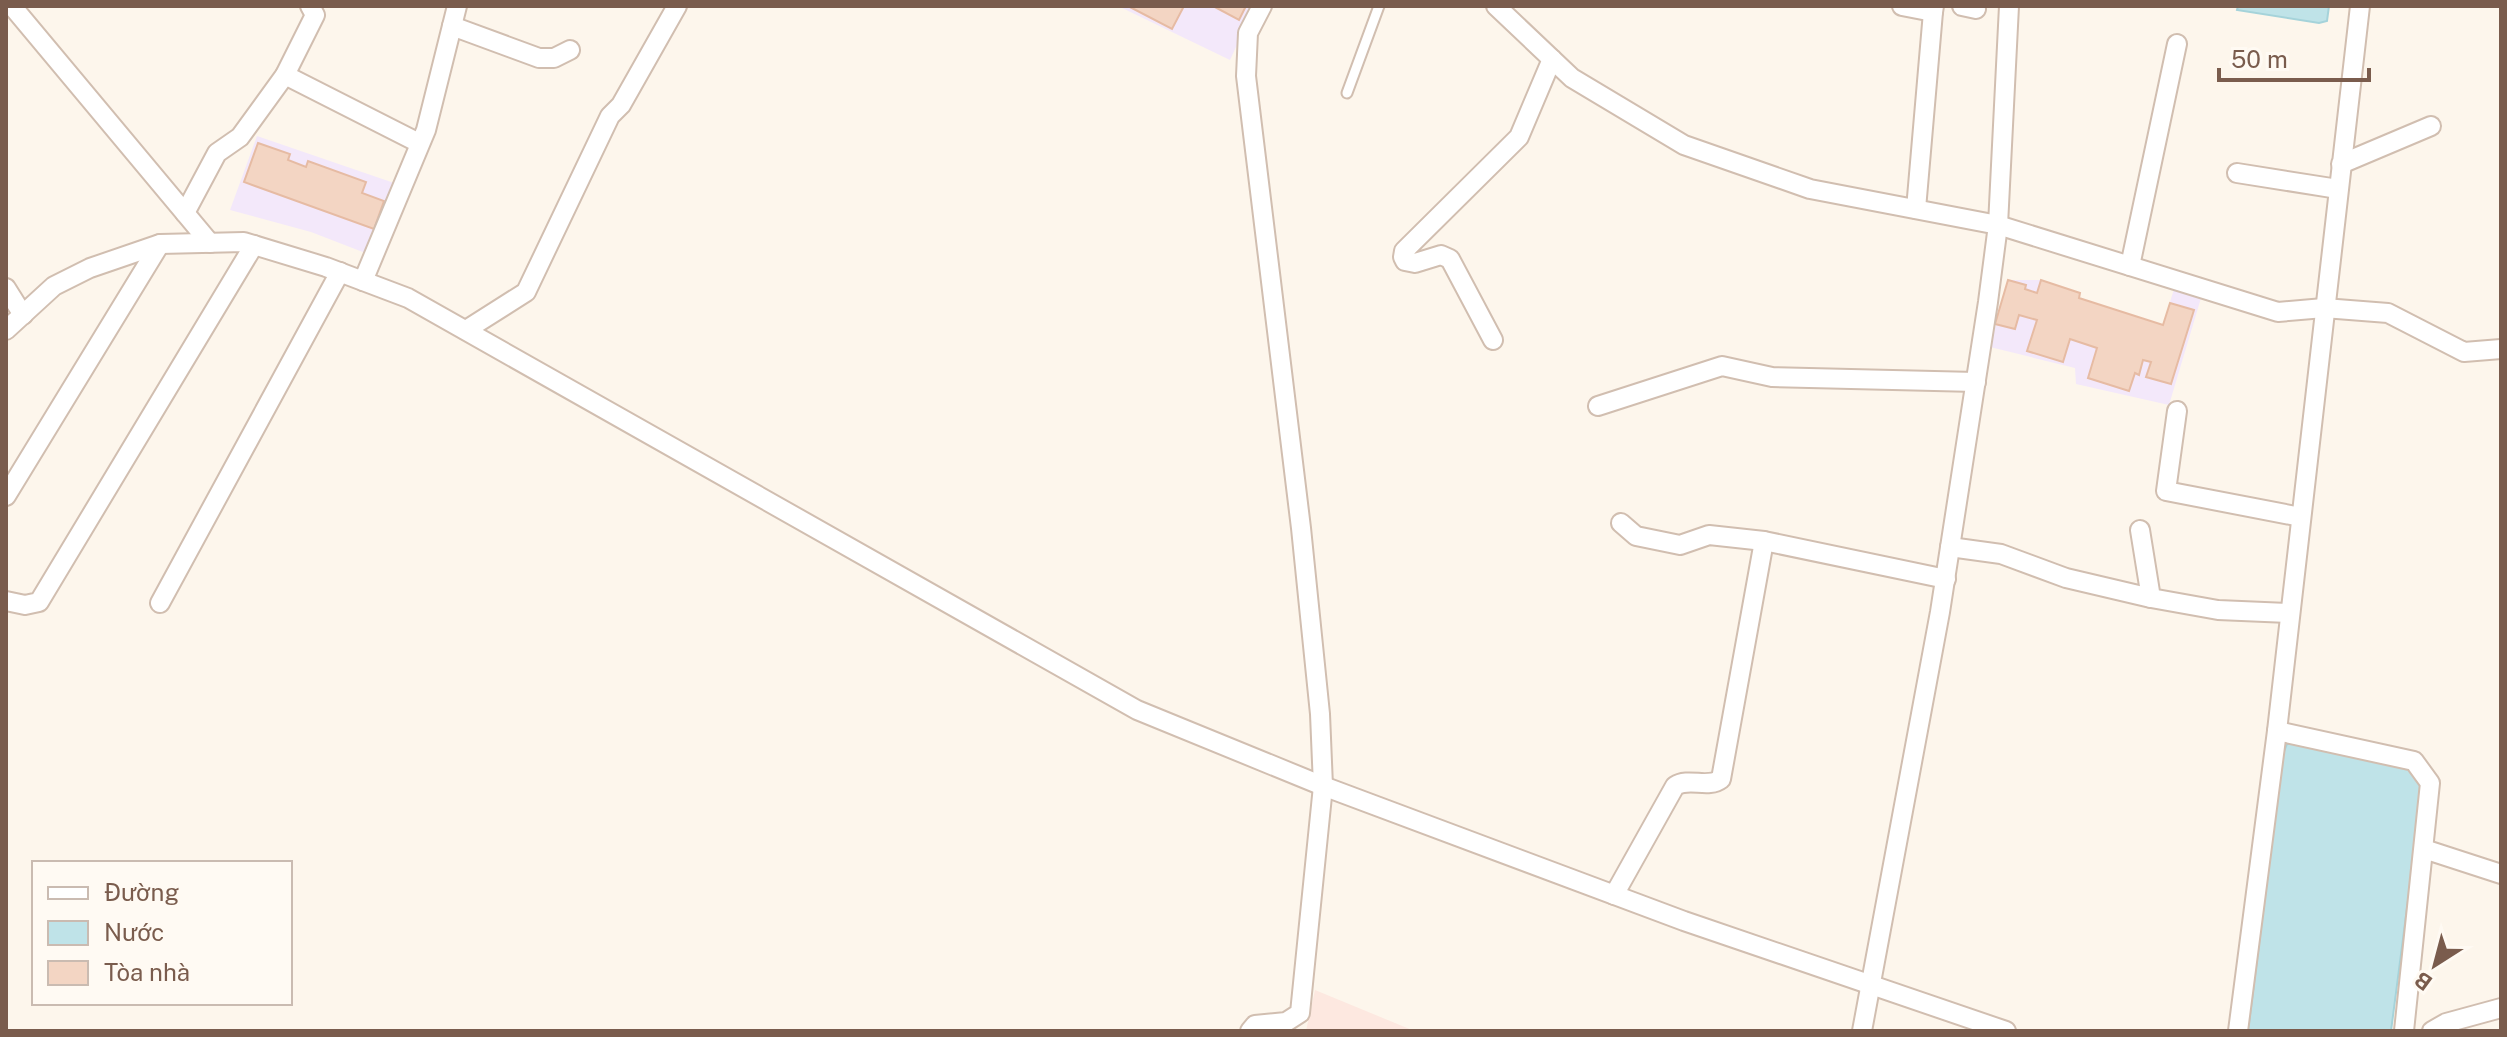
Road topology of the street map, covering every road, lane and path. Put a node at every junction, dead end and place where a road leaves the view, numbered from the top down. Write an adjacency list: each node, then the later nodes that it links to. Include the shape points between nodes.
1 (12, 6): 25 (street)
2 (310, 6): 17 (street, via 315,15)
3 (457, 6): 13 (street)
4 (677, 6): 37 (street, via 610,116 526,292)
5 (1262, 6): 55 (street, via 1248,33 1246,76 1301,528)
6 (1379, 6): 18 (lane)
7 (1496, 6): 12 (street)
8 (1902, 6): 11 (street)
9 (2009, 6): 26 (street)
10 (2360, 6): 21 (street)
11 (1933, 9): 24 (street)
12 (1515, 15): 16 (street)
13 (452, 26): 15 (street, via 539,58); 20 (street)
14 (2177, 44): 30 (street)
15 (570, 50)
16 (1552, 59): 24 (street, via 1572,78 1684,145 1810,189); 38 (street, via 1519,137 1404,251 1405,261 1415,263 1441,255 1450,259)
17 (285, 75): 20 (street); 25 (street, via 240,137 217,153)
18 (1347, 93)
19 (2431, 126): 21 (street)
20 (419, 143): 32 (street)
21 (2341, 164): 23 (street)
22 (2237, 173): 23 (street)
23 (2338, 189): 34 (street)
24 (1916, 209): 26 (street)
25 (185, 213): 27 (street)
26 (1998, 225): 30 (street); 40 (street)
27 (210, 243): 28 (street); 29 (street)
28 (160, 244): 35 (street, via 54,286); 43 (street)
29 (254, 245): 31 (street); 51 (street, via 39,602)
30 (2130, 266): 34 (street, via 2278,312)
31 (340, 272): 32 (street); 52 (street)
32 (363, 281): 37 (street)
33 (6, 288): 35 (street)
34 (2324, 308): 39 (street, via 2388,313 2464,352); 44 (street)
35 (23, 315): 36 (street)
36 (6, 330)
37 (466, 330): 55 (street, via 1137,710)
38 (1493, 340)
39 (2501, 349)
40 (1976, 382): 41 (street, via 1772,377 1722,366); 48 (street)
41 (1598, 406)
42 (2177, 411): 44 (street, via 2166,491)
43 (6, 496)
44 (2301, 517): 53 (street)
45 (1621, 523): 47 (street, via 1636,536 1680,545 1709,535)
46 (2140, 530): 50 (street)
47 (1764, 541): 49 (street); 58 (street, via 1721,779 1675,786)
48 (1950, 547): 49 (street); 50 (street, via 2001,554 2066,578)
49 (1946, 579): 59 (street)
50 (2151, 598): 53 (street, via 2218,610)
51 (6, 601)
52 (160, 603)
53 (2290, 613): 54 (street)
54 (2277, 731): 56 (street, via 2414,761 2430,783); 64 (street)
55 (1323, 786): 58 (street); 61 (street, via 1300,1013)
56 (2424, 849): 57 (street); 65 (street)
57 (2501, 874)
58 (1614, 895): 59 (street)
59 (1870, 984): 62 (street); 63 (street)
60 (2501, 1008): 66 (street)
61 (1250, 1031)
62 (1862, 1031)
63 (2006, 1031)
64 (2238, 1031)
65 (2404, 1031)
66 (2432, 1031)

